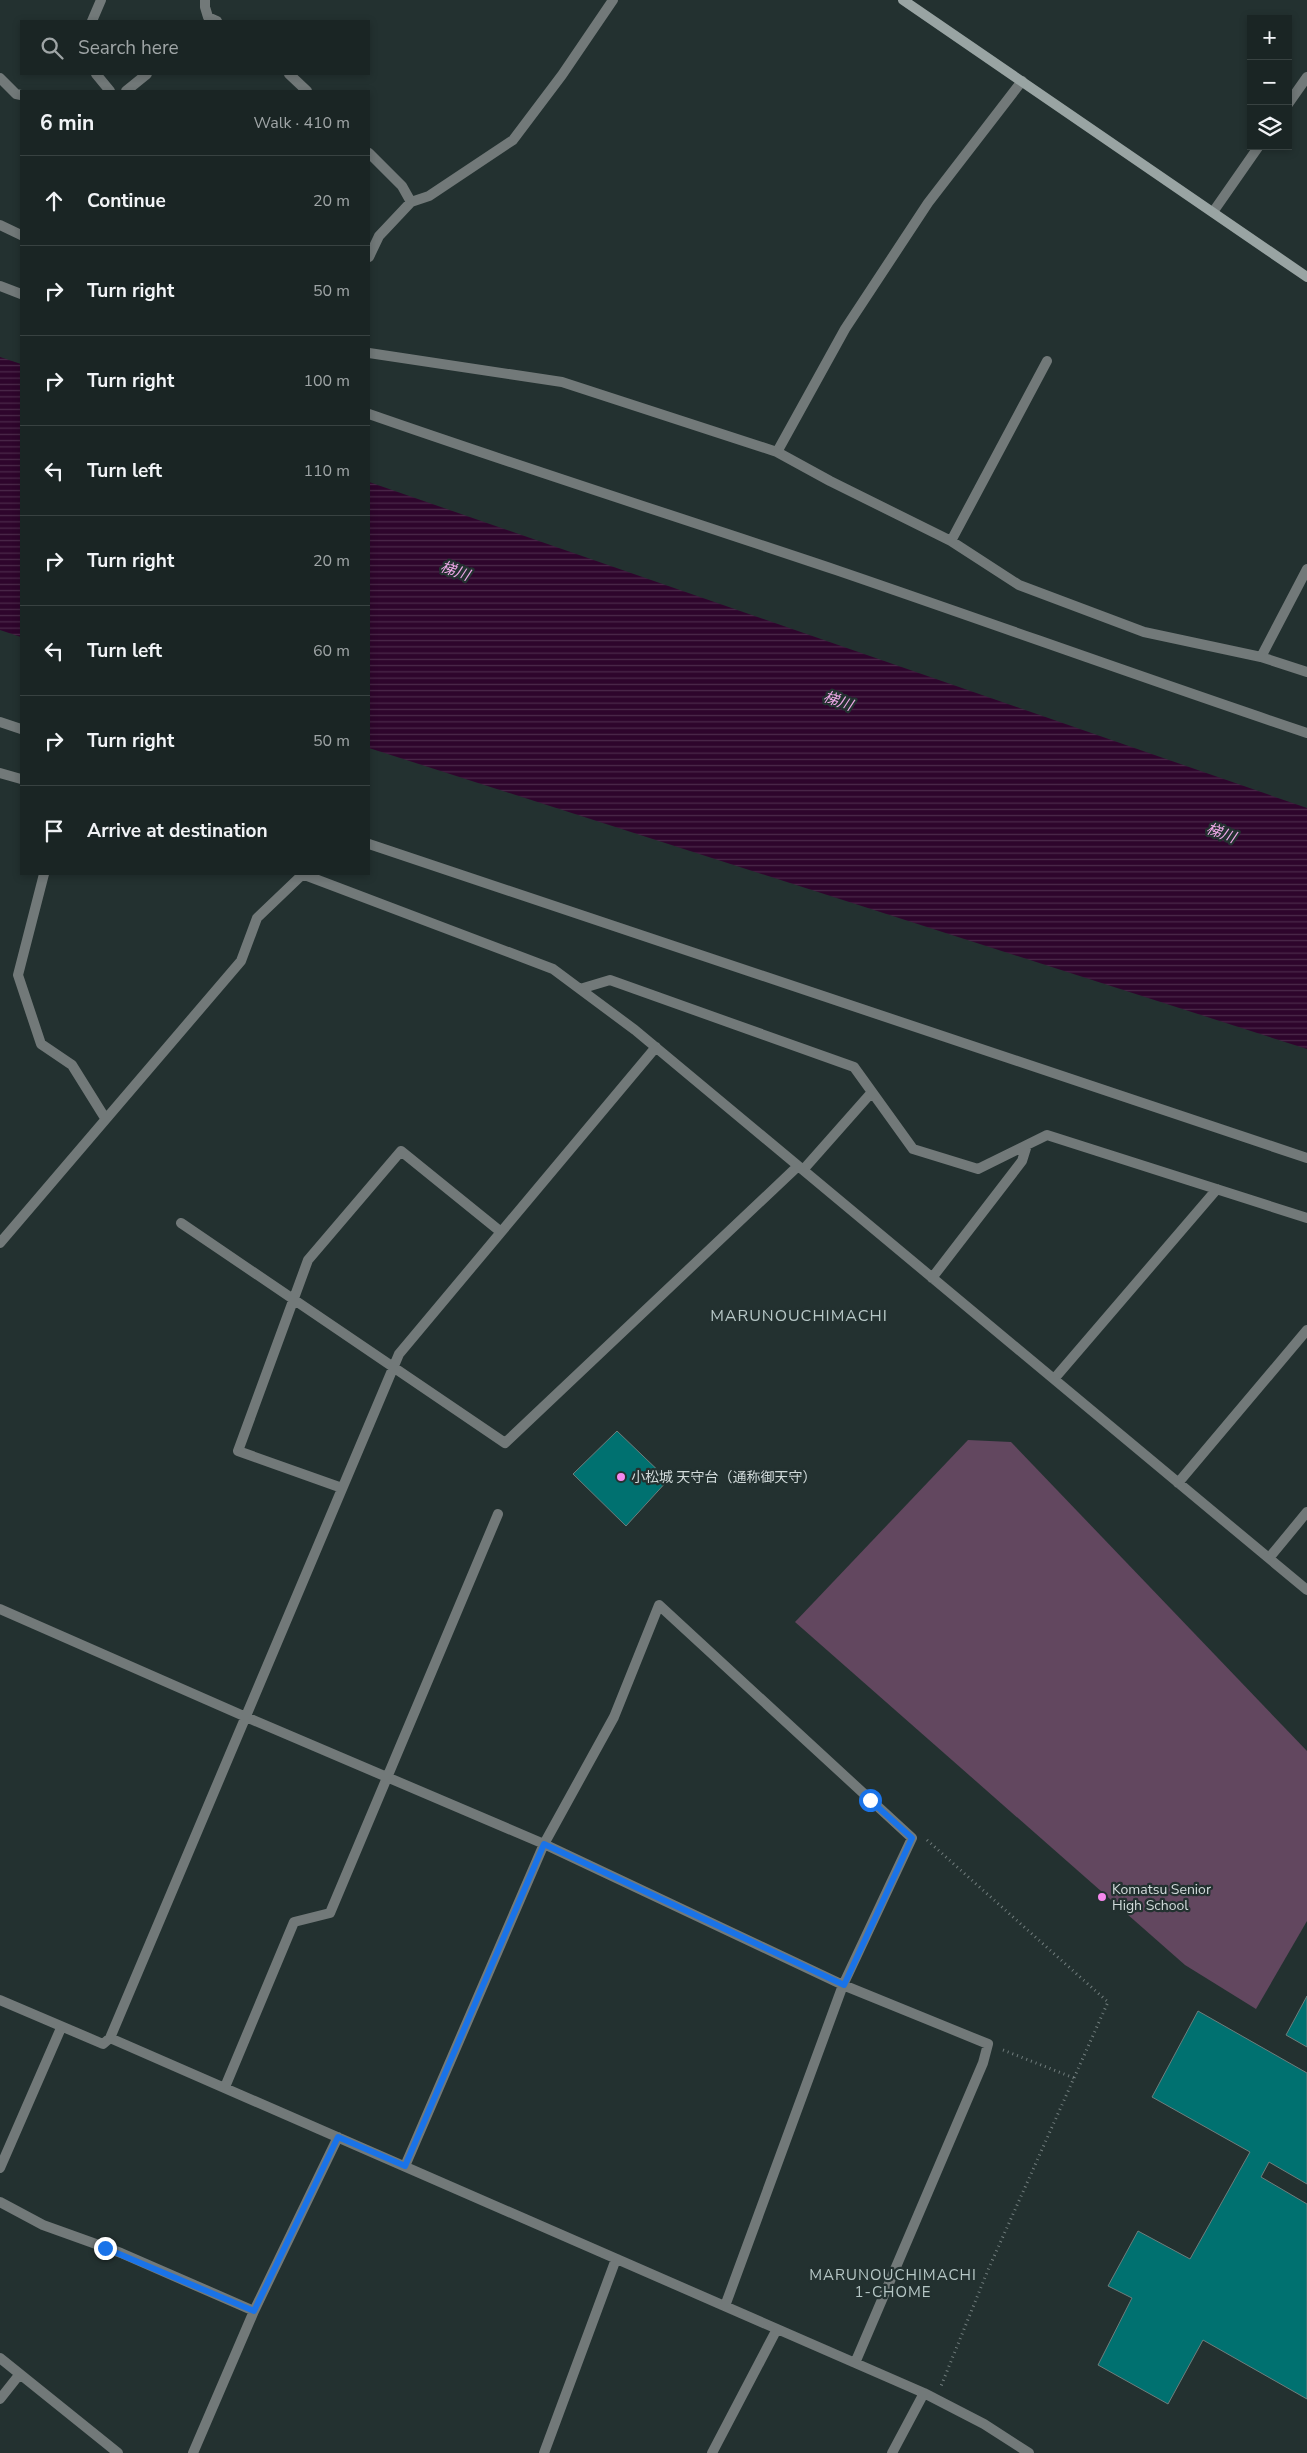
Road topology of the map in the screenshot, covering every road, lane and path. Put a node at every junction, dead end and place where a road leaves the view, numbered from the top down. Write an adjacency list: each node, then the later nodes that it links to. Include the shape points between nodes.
1 (101, 0): 5 (street)
2 (205, 0): 6 (street, via 204,7)
3 (613, 0): 20 (street, via 513,140 429,196)
4 (904, 0): 12 (street)
5 (92, 20)
6 (210, 20)
7 (97, 75): 13 (street)
8 (145, 75): 14 (street)
9 (290, 75): 15 (street)
10 (1307, 76): 17 (street)
11 (0, 78): 16 (street)
12 (1022, 81): 21 (street); 31 (street, via 928,203 860,305)
13 (109, 90)
14 (127, 90)
15 (306, 90)
16 (20, 95)
17 (1292, 98)
18 (1256, 150): 21 (street)
19 (370, 154): 20 (street, via 402,186)
20 (412, 202): 24 (street, via 379,236)
21 (1213, 212): 25 (street)
22 (0, 225): 23 (street)
23 (20, 235)
24 (370, 255)
25 (1307, 277)
26 (0, 286): 27 (street)
27 (20, 294)
28 (370, 353): 31 (street, via 562,382)
29 (1047, 361): 32 (street)
30 (370, 414): 38 (street, via 878,584)
31 (777, 452): 32 (street)
32 (951, 542): 34 (street, via 1019,586 1135,629)
33 (1307, 569): 34 (street)
34 (1261, 657): 35 (street)
35 (1307, 672)
36 (0, 722): 37 (street)
37 (20, 729)
38 (1307, 733)
39 (0, 772): 40 (street)
40 (20, 779)
41 (370, 844): 50 (street)
42 (44, 875): 48 (street, via 18,975 41,1044 72,1066)
43 (301, 875): 48 (street, via 257,918 241,961)
44 (305, 875): 45 (street, via 553,970)
45 (580, 989): 46 (street); 47 (street, via 610,980 854,1067)
46 (656, 1047): 51 (street); 55 (street)
47 (872, 1092): 49 (street, via 913,1149 978,1169); 51 (street)
48 (105, 1118): 56 (street)
49 (1027, 1145): 52 (street, via 1047,1135); 57 (street, via 1022,1161)
50 (1307, 1158)
51 (801, 1168): 57 (street); 60 (street, via 505,1443)
52 (1217, 1190): 53 (street); 61 (street)
53 (1307, 1218)
54 (181, 1223): 58 (street)
55 (500, 1232): 58 (street, via 400,1151 308,1260); 60 (street, via 399,1354)
56 (0, 1243)
57 (932, 1278): 61 (street)
58 (293, 1300): 60 (street); 63 (street, via 238,1451)
59 (1307, 1330): 62 (street)
60 (393, 1367): 63 (street)
61 (1054, 1379): 62 (street)
62 (1178, 1483): 66 (street)
63 (342, 1488): 69 (street)
64 (1307, 1512): 66 (street)
65 (498, 1514): 70 (street)
66 (1269, 1558): 67 (street)
67 (1307, 1590)
68 (0, 1609): 69 (street)
69 (246, 1717): 70 (street); 76 (street)
70 (387, 1777): 72 (street); 79 (street, via 330,1913 294,1922)
71 (912, 1838): 72 (street, via 659,1605 614,1717); 73 (street); 78 (path, via 926,1839 1108,2002)
72 (544, 1844): 73 (street); 81 (street)
73 (844, 1985): 77 (street); 85 (street)
74 (0, 2000): 75 (street)
75 (61, 2028): 76 (street, via 103,2044); 82 (street)
76 (110, 2038): 79 (street)
77 (988, 2044): 78 (path); 89 (street, via 983,2063)
78 (1074, 2078): 93 (path, via 988,2270)
79 (225, 2087): 80 (street)
80 (338, 2137): 81 (street); 86 (street)
81 (405, 2166): 84 (street)
82 (0, 2168)
83 (0, 2202): 86 (street, via 43,2225 121,2253)
84 (616, 2259): 85 (street); 96 (street)
85 (725, 2306): 87 (street)
86 (254, 2311): 95 (street)
87 (777, 2329): 89 (street); 97 (street)
88 (0, 2358): 90 (street)
89 (855, 2363): 91 (street)
90 (19, 2375): 92 (street); 94 (street)
91 (924, 2393): 93 (street); 98 (street)
92 (0, 2399)
93 (936, 2399): 99 (street)
94 (118, 2453)
95 (193, 2453)
96 (544, 2453)
97 (712, 2453)
98 (892, 2453)
99 (1029, 2453)

